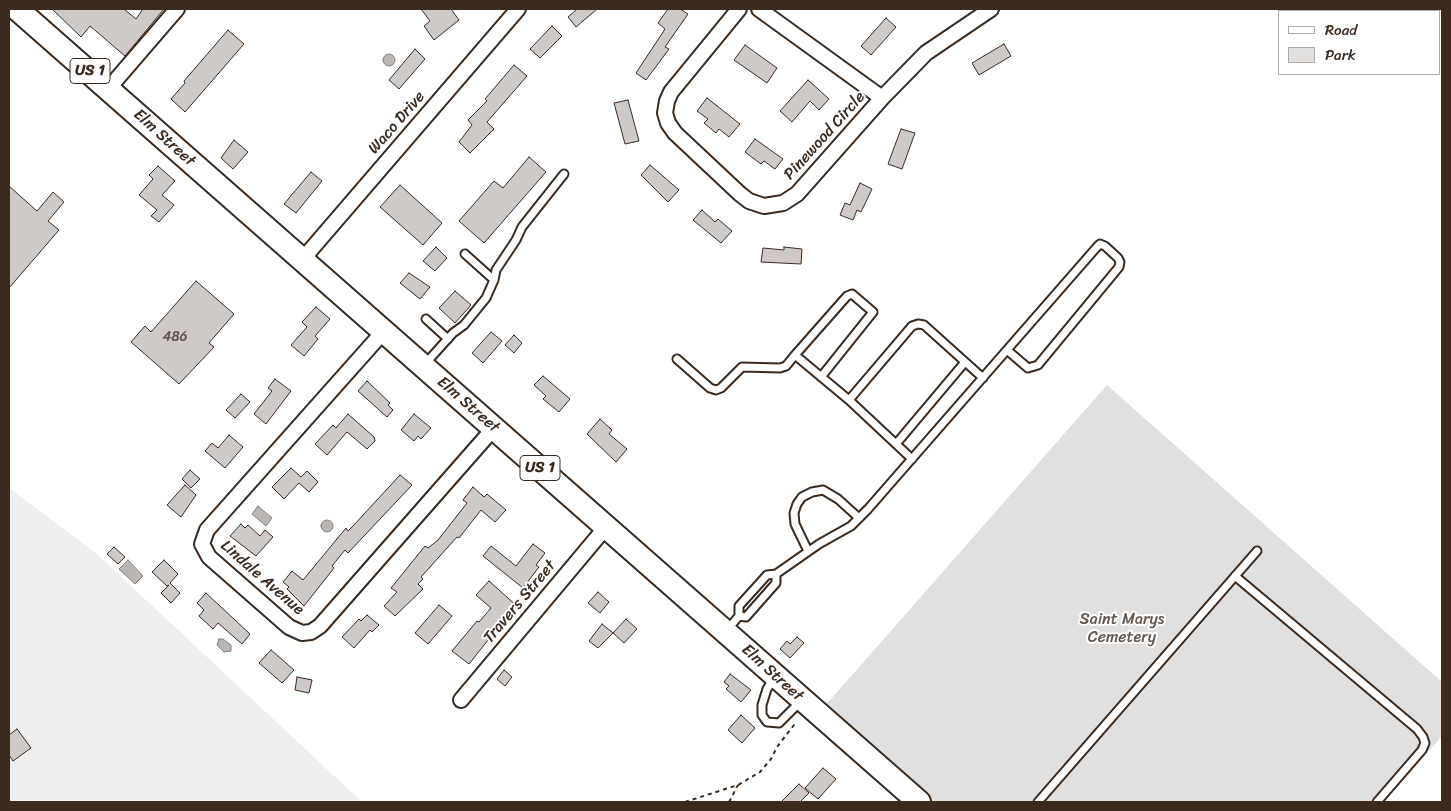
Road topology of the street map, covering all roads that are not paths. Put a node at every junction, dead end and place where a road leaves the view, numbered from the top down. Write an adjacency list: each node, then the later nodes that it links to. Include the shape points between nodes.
1 (17, 9): 7 (main road, Elm Street / US 1)
2 (178, 9): 7 (street)
3 (518, 9): 11 (street, Waco Drive)
4 (739, 9): 8 (street, Pinewood Circle, via 671,92 665,113 675,133 749,201 772,206 797,194)
5 (759, 9): 8 (street)
6 (991, 9): 8 (street, Pinewood Circle, via 936,44)
7 (109, 88): 11 (main road, Elm Street / US 1)
8 (882, 98)
9 (564, 174): 12 (lane, via 522,227 496,270)
10 (465, 254): 12 (lane)
11 (302, 260): 14 (main road, Elm Street / US 1)
12 (494, 280): 15 (lane, via 486,298)
13 (426, 319): 15 (lane)
14 (384, 332): 20 (main road, Elm Street / US 1); 24 (street, Lindale Avenue, via 207,530 202,544 209,557 290,627 302,633 311,632 320,626)
15 (448, 339): 20 (lane)
16 (1007, 350): 16 (lane, via 1100,244 1118,258 1119,267 1038,365 1028,368); 22 (lane)
17 (795, 355): 18 (lane, via 780,368 742,367 716,390); 21 (lane); 21 (lane, via 847,296 856,296 873,312)
18 (677, 359)
19 (966, 362): 22 (lane); 23 (lane, via 924,325 918,324 912,326); 25 (lane)
20 (423, 366): 24 (main road, Elm Street / US 1)
21 (821, 377): 23 (lane)
22 (983, 378): 26 (lane)
23 (849, 400): 25 (lane)
24 (494, 428): 28 (main road, Elm Street / US 1)
25 (896, 444): 26 (lane)
26 (912, 459): 27 (lane)
27 (859, 518): 29 (lane); 29 (lane, via 823,490 802,497 794,513 795,524)
28 (606, 527): 33 (main road, Elm Street / US 1); 35 (street, Travers Street)
29 (808, 551): 31 (lane)
30 (1257, 551): 32 (lane)
31 (776, 574): 33 (lane, via 768,575 739,606); 33 (lane, via 776,583 746,617)
32 (1235, 576): 38 (lane); 39 (lane, via 1423,737 1422,750)
33 (732, 624): 34 (main road, Elm Street / US 1)
34 (775, 676): 36 (main road, Elm Street / US 1); 36 (lane, via 767,689 762,715 767,722 775,724)
35 (461, 700)
36 (797, 706): 37 (main road, Elm Street / US 1)
37 (919, 802)
38 (1038, 802)
39 (1377, 802)

